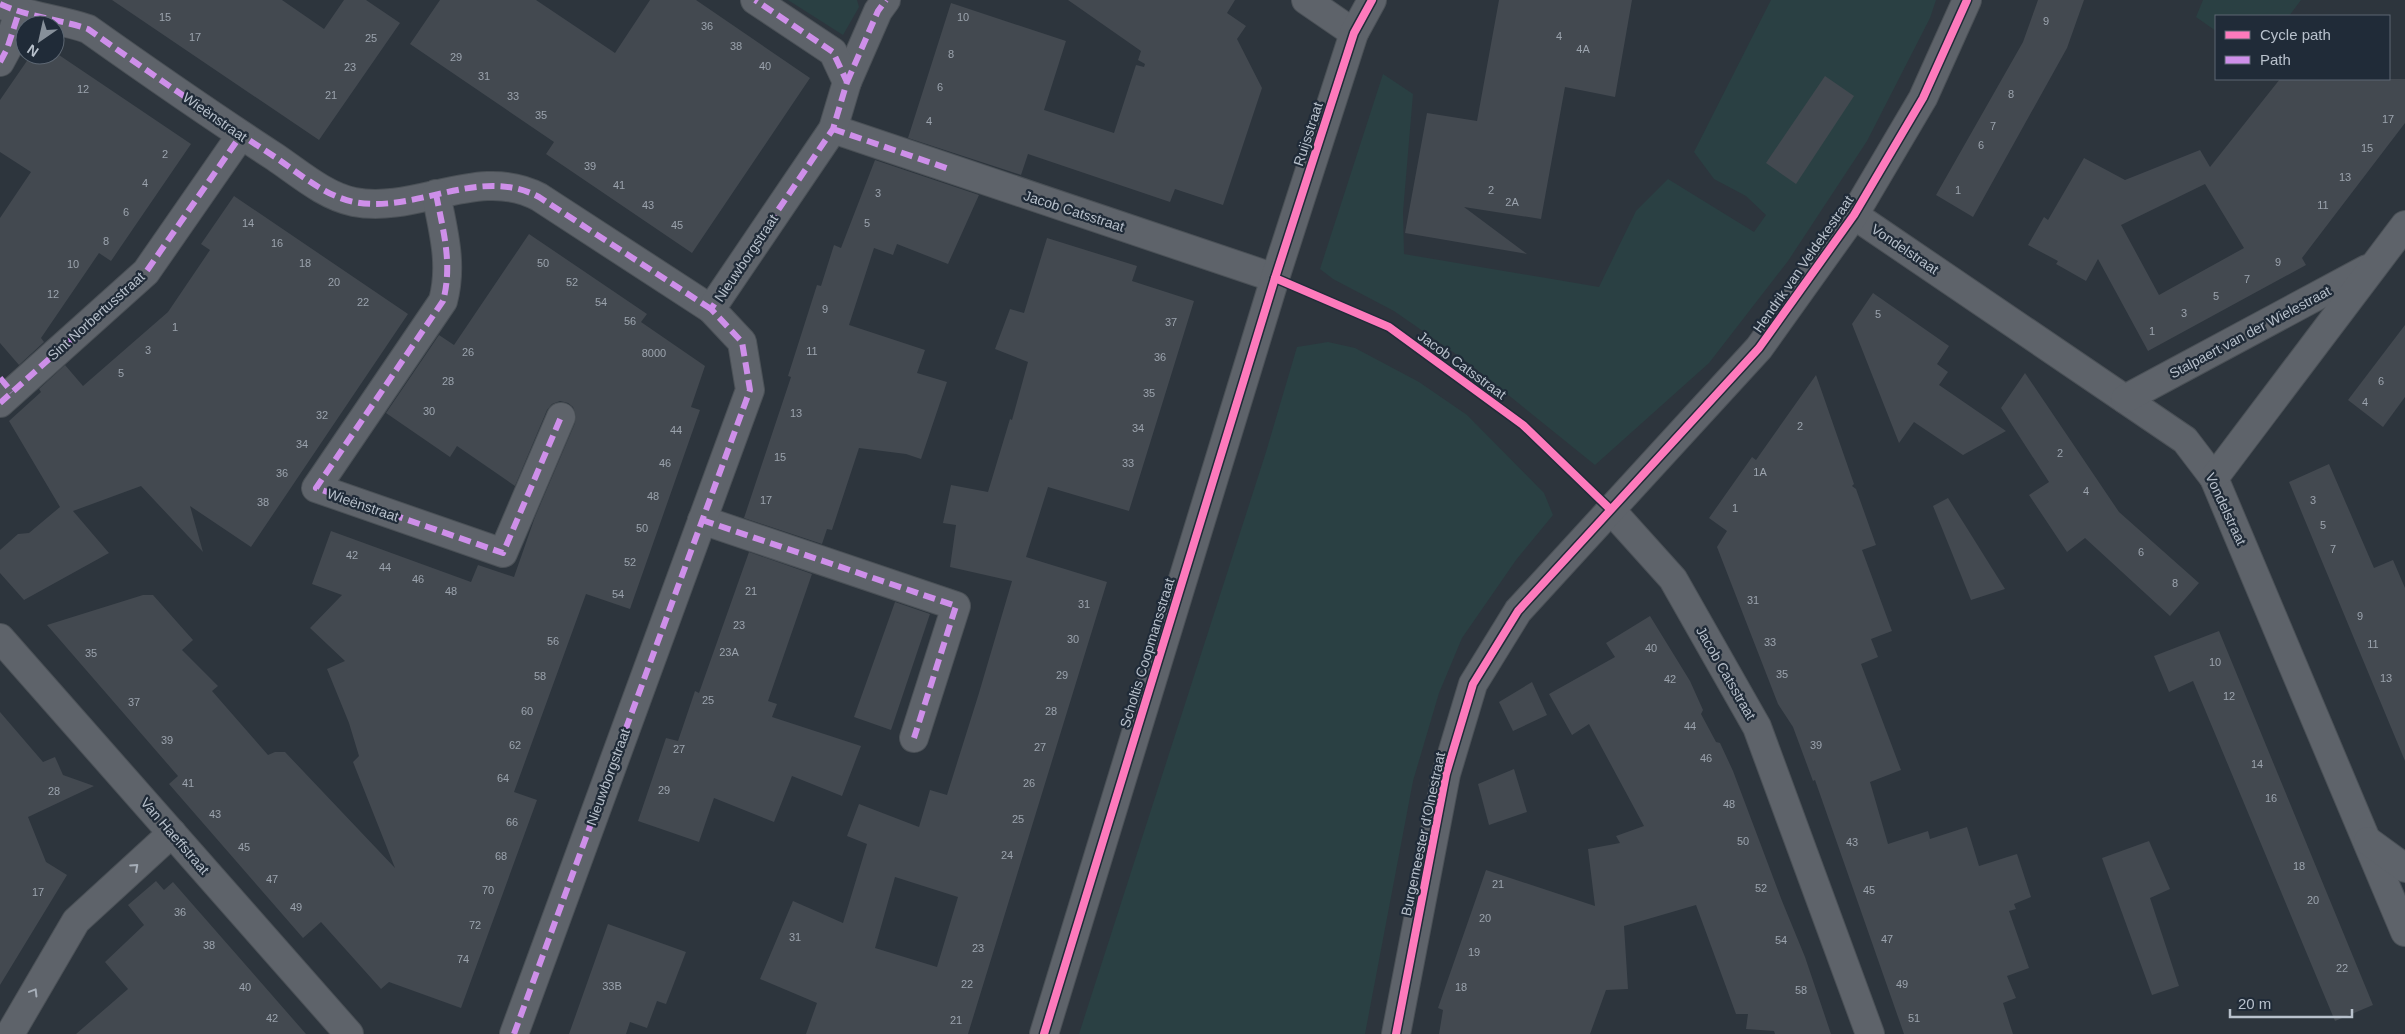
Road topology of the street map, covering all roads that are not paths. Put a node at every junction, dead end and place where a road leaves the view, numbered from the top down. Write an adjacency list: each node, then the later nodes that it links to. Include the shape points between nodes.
1 (755, 0): 9 (street, via 833,52)
2 (886, 0): 9 (street, Nieuwborgstraat)
3 (1306, 0): 7 (street)
4 (1372, 0): 7 (street, Ruijsstraat)
5 (1967, 0): 13 (street, Hendrik van Veldekestraat, via 1923,98)
6 (10, 8): 8 (street, via 7,49); 11 (street, Wieënstraat, via 88,29)
7 (1354, 32): 16 (street, Ruijsstraat)
8 (0, 62)
9 (847, 82): 10 (street, Nieuwborgstraat)
10 (833, 129): 16 (street, Jacob Catsstraat); 17 (street, Nieuwborgstraat)
11 (240, 135): 12 (street, Wieënstraat, via 323,190 354,202 386,204); 18 (street, Sint Norbertusstraat, via 146,272)
12 (436, 194): 17 (street, Wieënstraat, via 500,186 528,192); 20 (street, Wieënstraat, via 448,264 443,301 316,488 503,553)
13 (1854, 215): 19 (street, Vondelstraat); 22 (street, Hendrik van Veldekestraat, via 1760,348)
14 (2405, 225): 15 (street, Stalpaert van der Wielestraat)
15 (2375, 265): 19 (street, Stalpaert van der Wielestraat); 21 (street, Stalpaert van der Wielestraat)
16 (1275, 278): 33 (street, Scholtis Coopmansstraat)
17 (710, 309): 23 (street, Nieuwborgstraat, via 742,342 750,390)
18 (4, 391)
19 (2125, 399): 21 (street, Vondelstraat, via 2186,440)
20 (561, 417)
21 (2214, 478): 27 (street, Vondelstraat)
22 (1610, 509): 34 (street, Burgemeester d'Olnestraat, via 1518,611 1473,684 1446,774); 35 (street, Jacob Catsstraat, via 1673,579 1757,727)
23 (702, 520): 25 (street, via 956,606); 32 (street, Nieuwborgstraat)
24 (0, 638): 26 (street, Van Haeffstraat)
25 (914, 738)
26 (172, 833): 30 (street, one-way to 26, via 76,921); 31 (street, Van Haeffstraat)
27 (2368, 841): 28 (street); 29 (street, Vondelstraat)
28 (2405, 868)
29 (2405, 932)
30 (10, 1034)
31 (349, 1034)
32 (514, 1034)
33 (1044, 1034)
34 (1396, 1034)
35 (1870, 1034)

